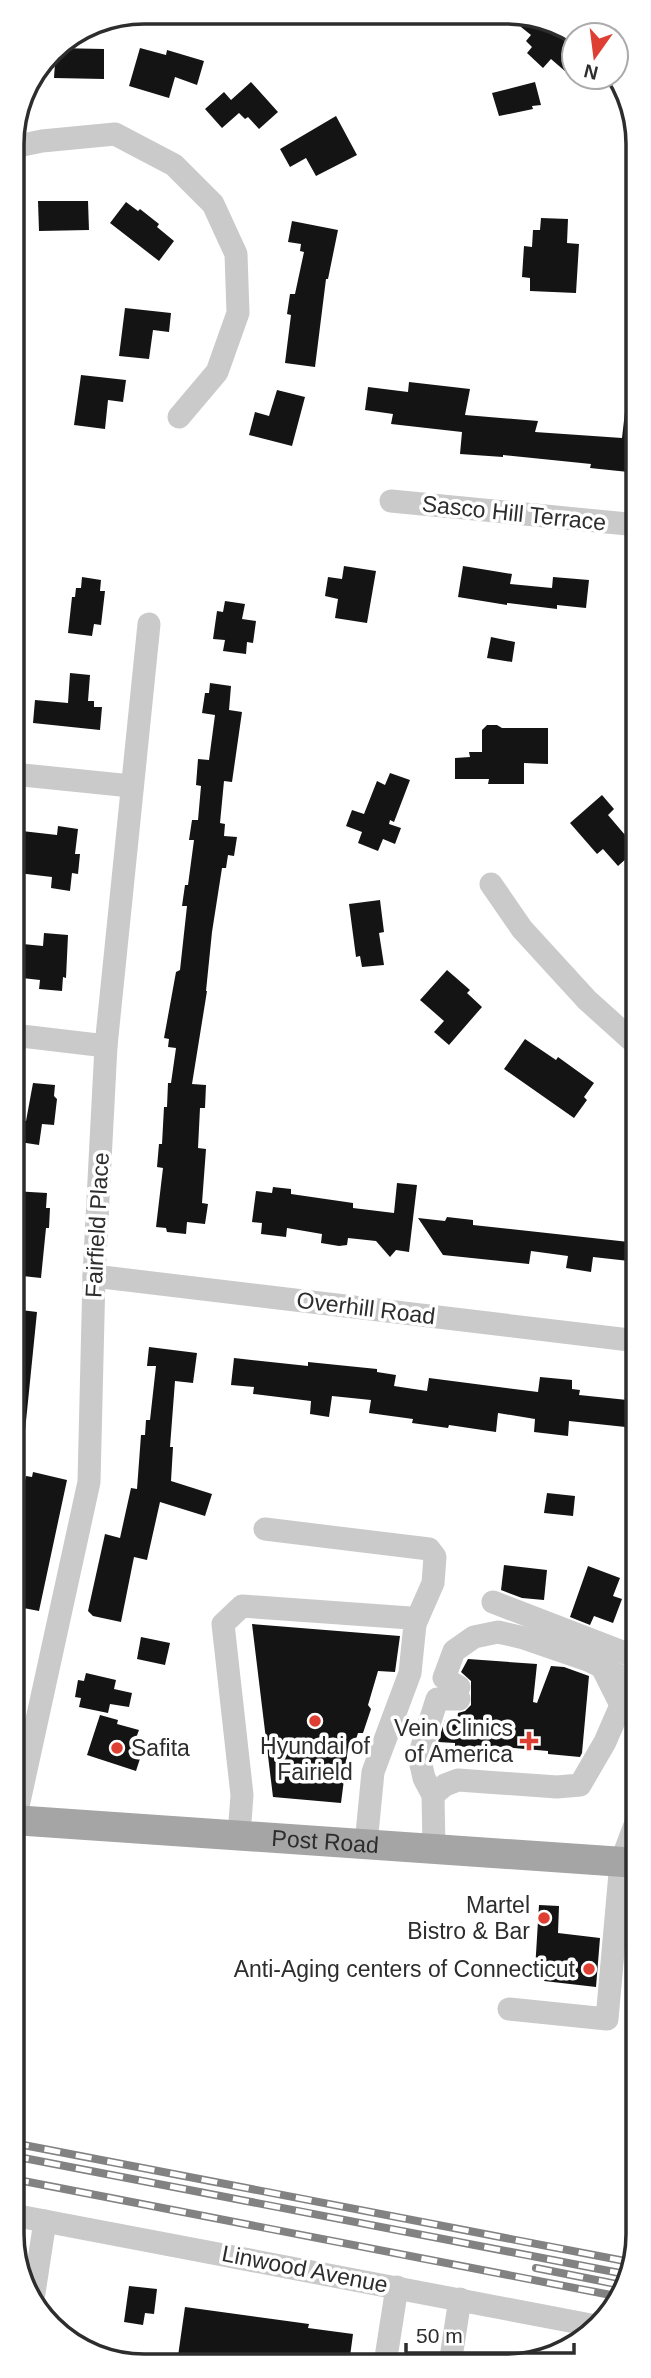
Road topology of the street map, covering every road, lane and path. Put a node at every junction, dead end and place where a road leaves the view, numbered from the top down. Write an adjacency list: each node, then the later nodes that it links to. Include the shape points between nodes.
1 (25, 145): 2 (street, via 116,134 174,165 213,204 236,254 238,313 216,372)
2 (179, 417)
3 (391, 500): 4 (street, Sasco Hill Terrace)
4 (626, 524)
5 (149, 624): 7 (street, Fairfield Place)
6 (25, 775): 7 (street)
7 (131, 786): 11 (street, Fairfield Place)
8 (491, 884): 9 (street, via 522,929)
9 (626, 1035)
10 (25, 1036): 11 (street)
11 (106, 1046): 12 (street, Fairfield Place)
12 (94, 1276): 13 (street, Overhill Road); 20 (street, Fairfield Place, via 89,1482)
13 (626, 1340)
14 (265, 1529): 16 (street, via 429,1549 435,1557 433,1583)
15 (493, 1602): 17 (street)
16 (415, 1624): 23 (street, via 410,1618 242,1606 223,1624 242,1795); 24 (street, via 410,1673 373,1772)
17 (626, 1653)
18 (602, 1667): 19 (street); 21 (street, via 621,1705 580,1784 557,1787 458,1780); 21 (street, via 524,1637 498,1632 474,1637 454,1651 450,1691 419,1756)
19 (626, 1679)
20 (24, 1774)
21 (433, 1795): 25 (street)
22 (24, 1821): 23 (main road, Post Road)
23 (239, 1835): 24 (main road, Post Road)
24 (366, 1844): 25 (main road, Post Road)
25 (434, 1849): 26 (main road, Post Road)
26 (626, 1862)
27 (626, 1889): 28 (street, via 607,2019)
28 (509, 2008)
29 (24, 2217): 30 (street, Linwood Avenue)
30 (45, 2221): 31 (street); 32 (street, Linwood Avenue)
31 (36, 2283)
32 (397, 2287): 33 (street, Linwood Avenue); 35 (street)
33 (460, 2300): 34 (street, Linwood Avenue); 36 (street)
34 (584, 2324)
35 (387, 2354)
36 (452, 2354)

